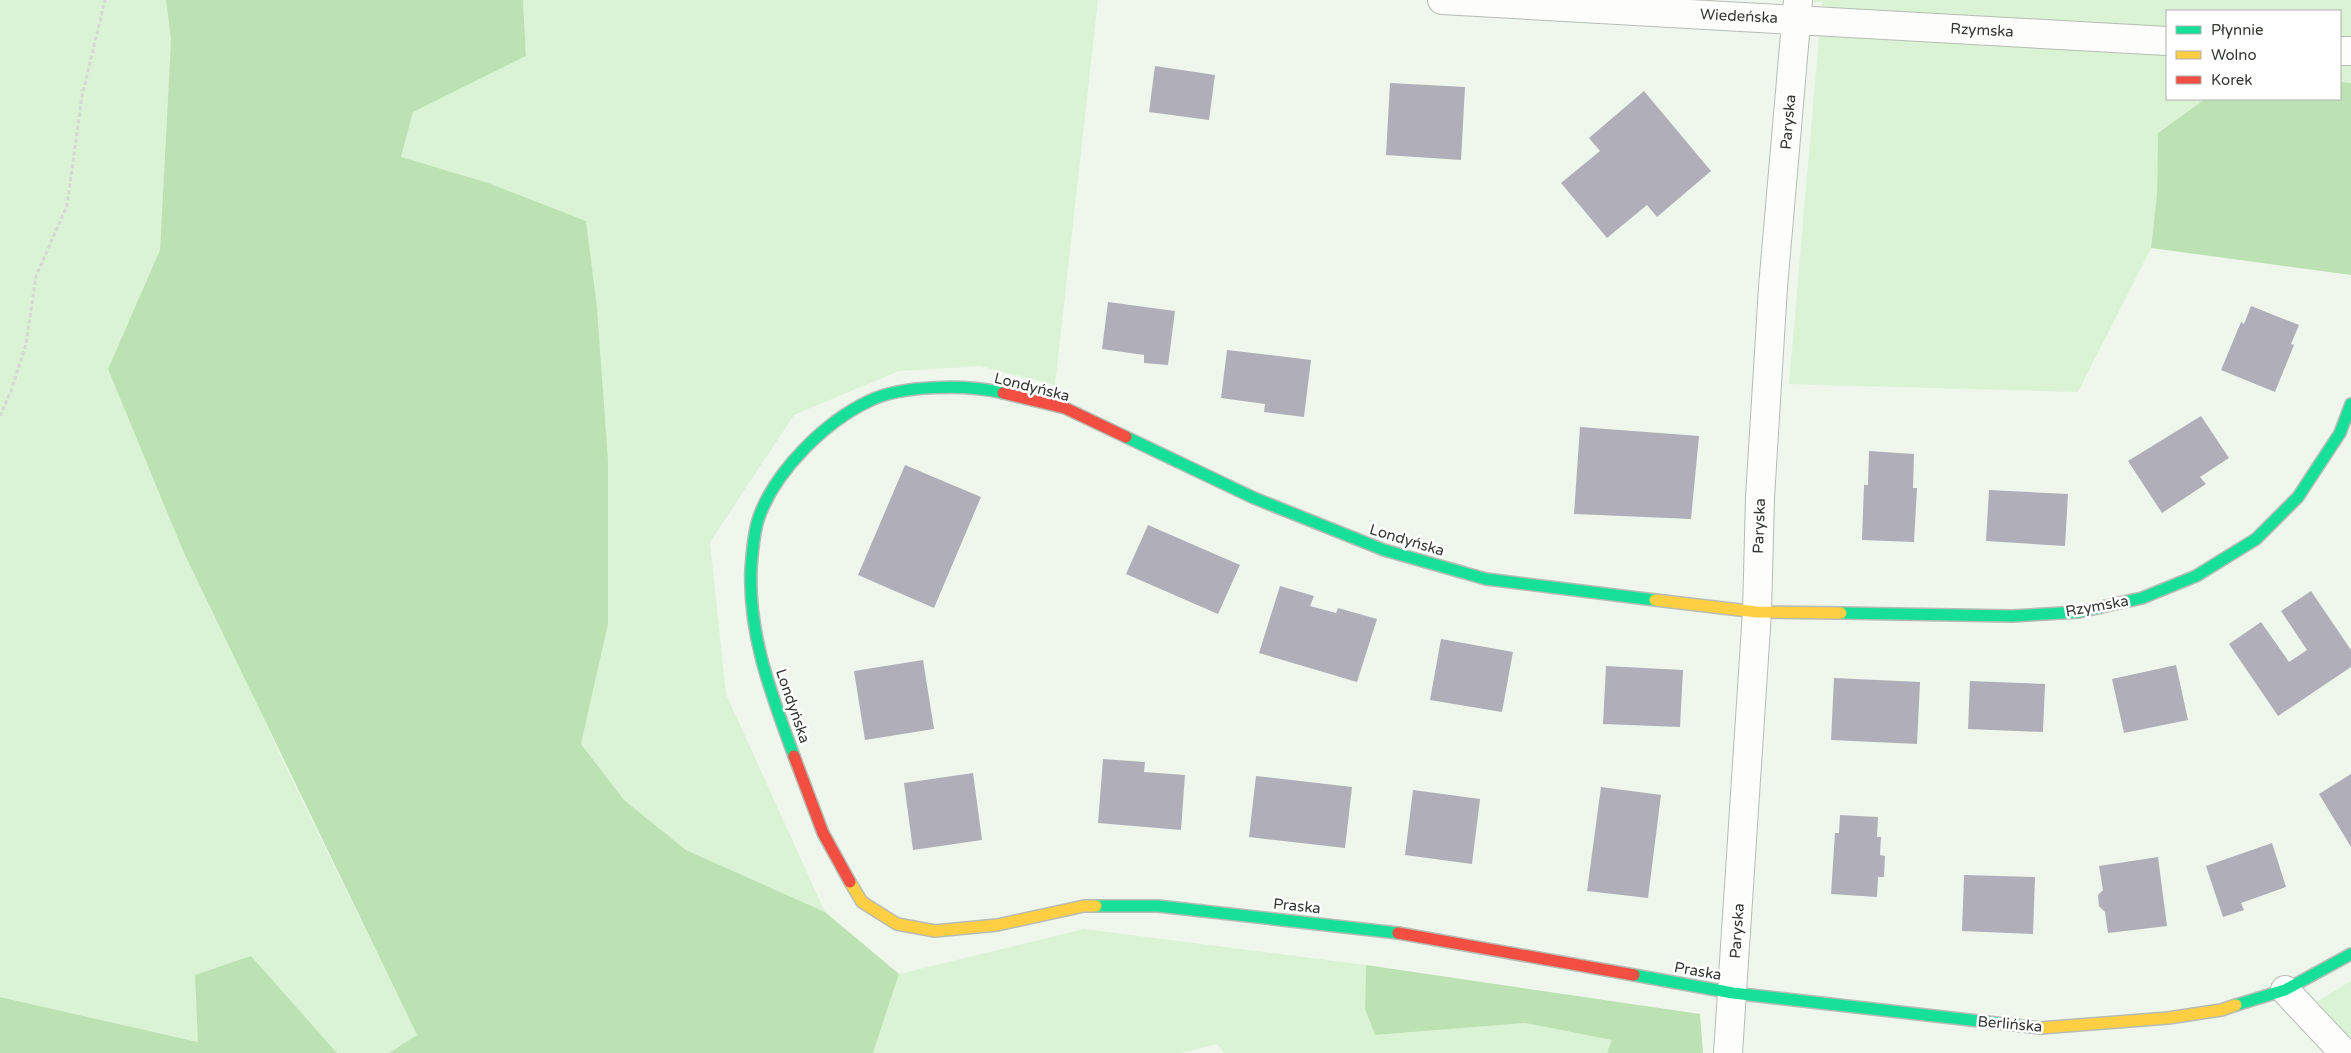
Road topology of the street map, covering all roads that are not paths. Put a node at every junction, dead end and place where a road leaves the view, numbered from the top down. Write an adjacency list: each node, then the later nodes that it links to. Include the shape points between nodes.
1 (1444, 0): 2 (street, Wiedeńska)
2 (1798, 9): 3 (street, Rzymska); 5 (street, Paryska, via 1773,287)
3 (2166, 41)
4 (2351, 404): 5 (street, Rzymska, via 2340,433 2298,497 2256,539 2196,576 2142,598 2079,612 2012,616)
5 (1756, 612): 6 (street, Londyńska, via 1486,578 1384,550 1254,498 1065,408 995,391 920,387 870,400 833,422 787,466 759,517 750,569 756,642 776,707 823,833); 9 (street, Paryska)
6 (862, 902): 9 (street, Praska, via 897,924 935,931 997,925 1084,906 1158,906 1422,936)
7 (2351, 954): 8 (street, Berlińska)
8 (2285, 990): 9 (street, Berlińska, via 2221,1010 2041,1028); 11 (street)
9 (1733, 993): 10 (street, Paryska)
10 (1728, 1053)
11 (2344, 1053)

